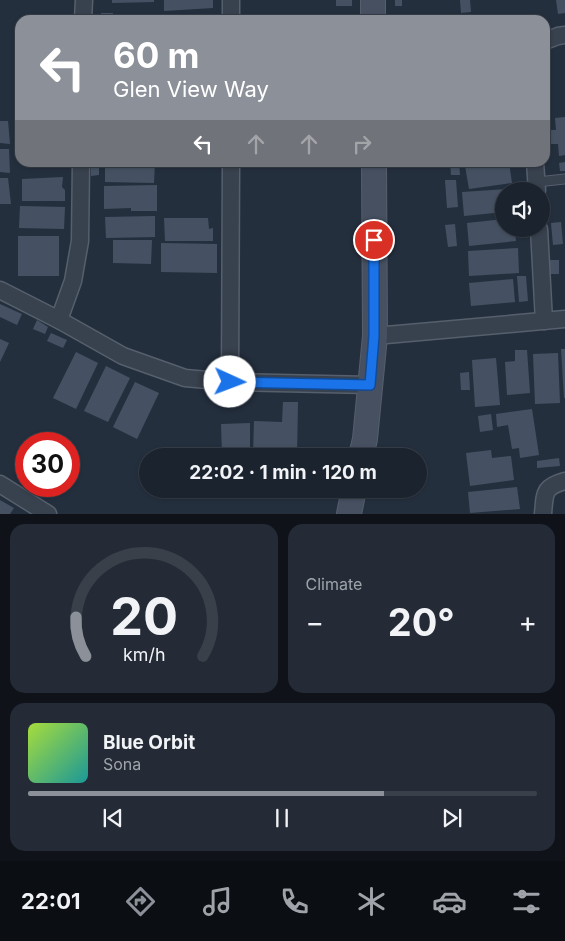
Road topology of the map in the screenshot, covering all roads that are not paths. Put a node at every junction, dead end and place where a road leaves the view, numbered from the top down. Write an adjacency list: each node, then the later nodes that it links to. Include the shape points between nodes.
1 (84, 0): 4 (street)
2 (231, 0): 5 (street)
3 (373, 0): 6 (street)
4 (84, 15)
5 (230, 15)
6 (373, 15)
7 (565, 35): 8 (street)
8 (550, 39)
9 (82, 167): 19 (street, via 80,241 73,281)
10 (231, 167): 22 (street)
11 (374, 167): 21 (street)
12 (535, 167): 14 (street)
13 (565, 179): 15 (lane)
14 (537, 182)
15 (550, 183)
16 (539, 237): 20 (street)
17 (0, 290): 19 (street)
18 (565, 319): 20 (street)
19 (59, 320): 22 (street, via 123,356 184,378)
20 (544, 320): 21 (street)
21 (374, 336): 23 (street)
22 (230, 382): 23 (street)
23 (370, 385): 24 (street)
24 (363, 448)
25 (565, 481): 30 (street, via 551,485 545,493)
26 (0, 484): 28 (street)
27 (352, 498): 29 (street)
28 (48, 514)
29 (349, 514)
30 (543, 514)

